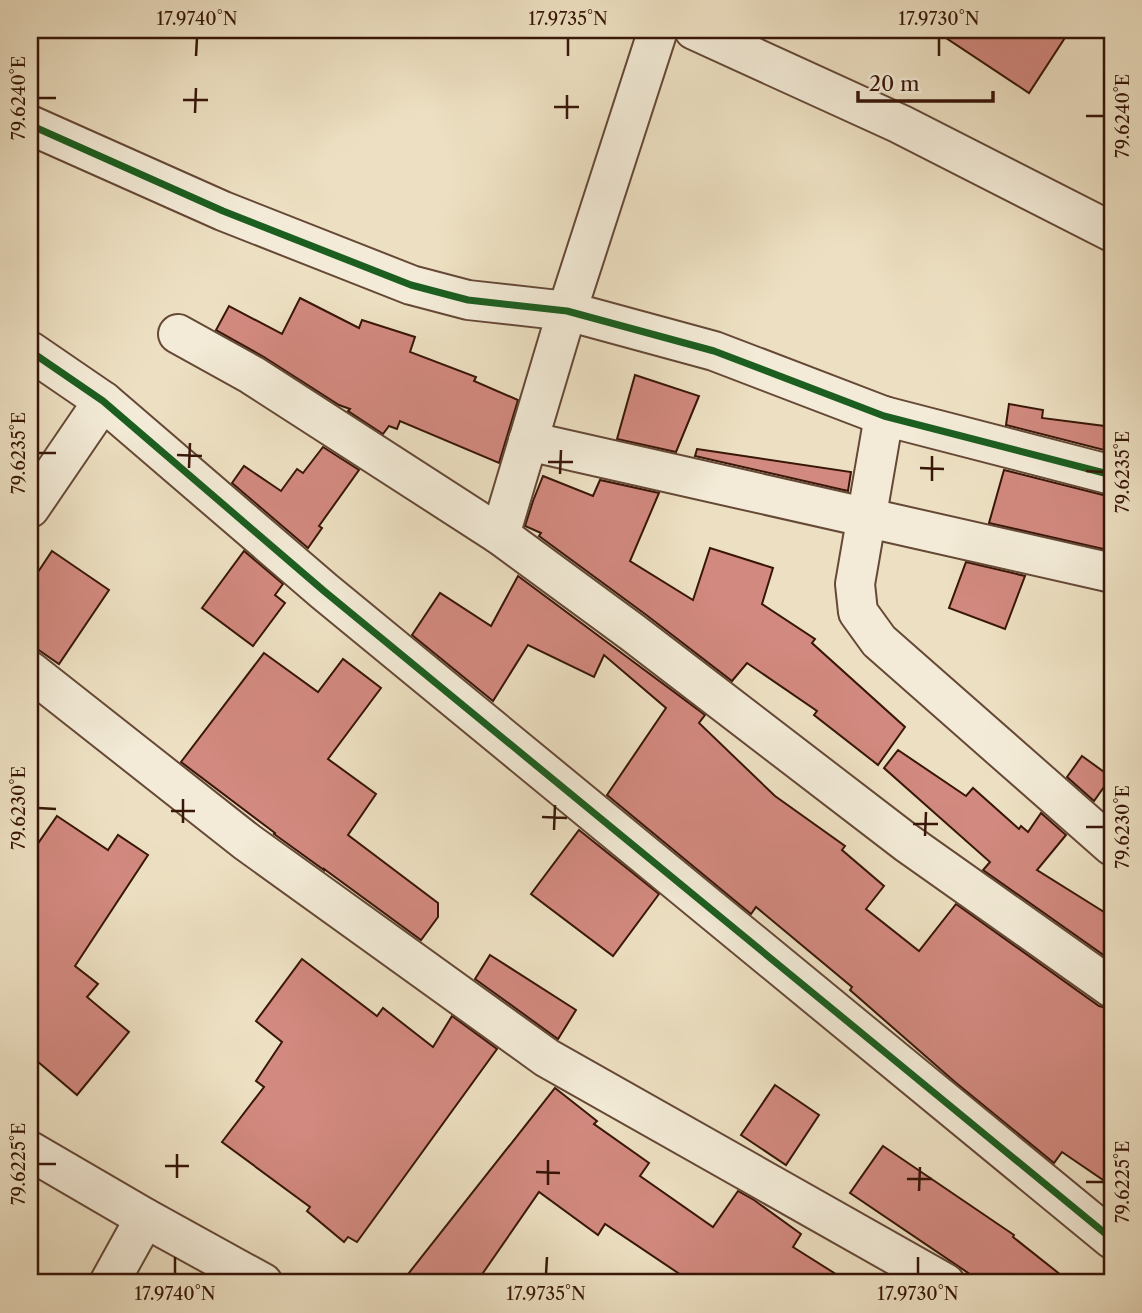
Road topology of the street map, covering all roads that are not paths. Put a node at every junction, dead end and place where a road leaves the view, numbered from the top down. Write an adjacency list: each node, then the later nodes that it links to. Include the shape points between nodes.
1 (658, 30): 5 (street)
2 (694, 30): 4 (street, via 900,124)
3 (30, 125): 5 (street, via 223,211 411,285 468,300)
4 (1112, 232)
5 (567, 311): 9 (street, via 714,351); 10 (street)
6 (178, 334): 14 (street, via 252,375)
7 (30, 351): 8 (street)
8 (103, 401): 12 (street); 21 (street, via 334,600)
9 (884, 416): 11 (street); 13 (street)
10 (528, 441): 13 (street); 14 (street)
11 (1112, 475)
12 (30, 508)
13 (866, 518): 15 (street); 17 (street, via 855,584 858,612 879,641)
14 (500, 535): 18 (street, via 907,843)
15 (1112, 573)
16 (30, 671): 24 (street, via 247,842 547,1058)
17 (1112, 846)
18 (1112, 988)
19 (30, 1151): 20 (street)
20 (145, 1218): 22 (street); 23 (street)
21 (1112, 1240)
22 (109, 1283)
23 (263, 1283)
24 (945, 1283)

